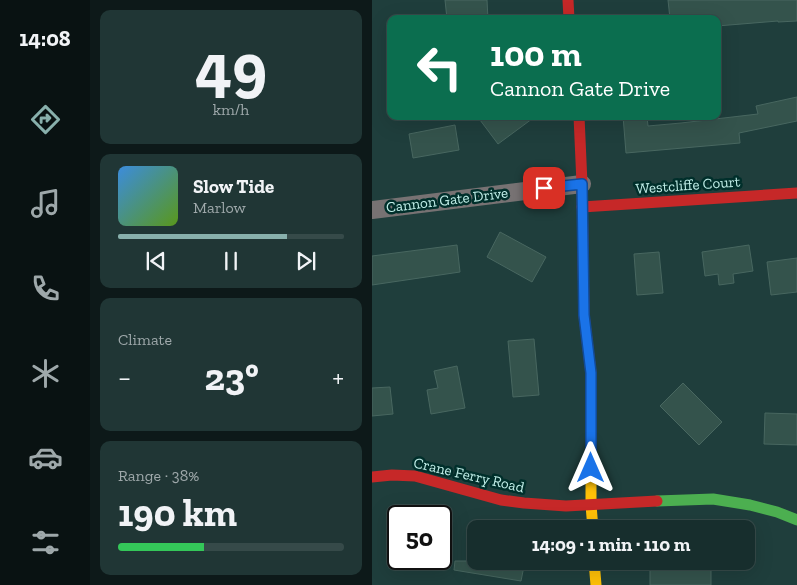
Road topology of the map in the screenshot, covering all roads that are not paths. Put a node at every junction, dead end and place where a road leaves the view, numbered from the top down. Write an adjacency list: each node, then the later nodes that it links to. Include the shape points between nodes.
1 (568, 0): 2 (street)
2 (570, 15)
3 (579, 120): 4 (street)
4 (582, 184): 6 (street); 7 (street, Cannon Gate Drive)
5 (796, 193): 6 (street, Westcliffe Court)
6 (582, 207): 9 (street, via 584,315 591,373)
7 (372, 210)
8 (372, 477): 9 (street, Crane Ferry Road, via 415,476 500,500)
9 (591, 506): 10 (street); 11 (street, Crane Ferry Road, via 713,500 750,505)
10 (592, 520)
11 (796, 520)
12 (595, 570): 13 (street)
13 (596, 585)

